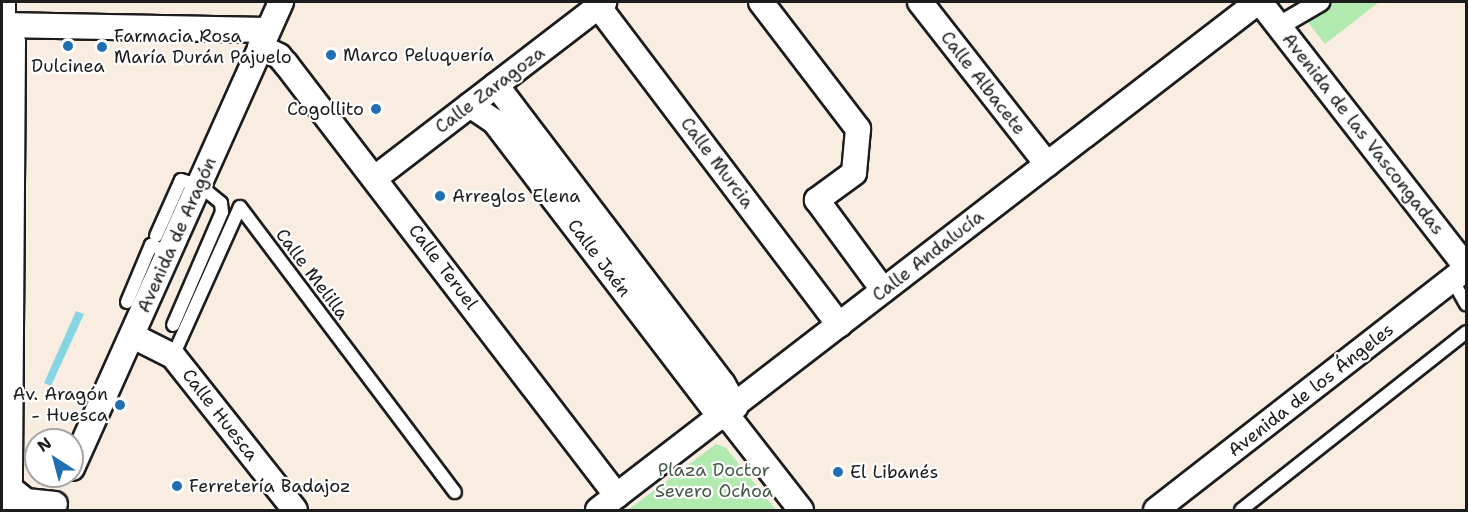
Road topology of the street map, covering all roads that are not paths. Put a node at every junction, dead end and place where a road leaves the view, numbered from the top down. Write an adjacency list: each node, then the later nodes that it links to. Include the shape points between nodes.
1 (281, 2): 9 (street, Avenida de Aragón)
2 (761, 2): 17 (street, via 858,129 854,173 817,201)
3 (920, 2): 12 (street, Calle Albacete)
4 (1259, 2): 8 (street, Avenida de las Vascongadas); 12 (street, Calle Andalucía)
5 (1320, 2): 8 (street)
6 (599, 3): 10 (street, Calle Zaragoza); 22 (street, Calle Murcia)
7 (2, 17): 9 (street); 18 (street, via 13,42)
8 (1279, 26): 16 (street, Avenida de las Vascongadas)
9 (264, 38): 13 (street, Calle Teruel); 14 (street, Avenida de Aragón)
10 (496, 85): 11 (street, Calle Zaragoza); 27 (street, Calle Jaén, via 723,384)
11 (470, 105): 13 (street, Calle Zaragoza); 27 (street, Calle Jaén, via 494,121)
12 (1047, 164): 17 (street, Calle Andalucía)
13 (375, 178): 32 (street, Calle Teruel)
14 (199, 184): 15 (street, Avenida de Aragón); 21 (lane, via 214,194 222,212)
15 (162, 244): 19 (lane, via 151,245); 24 (street, Avenida de Aragón)
16 (1462, 272): 20 (lane); 38 (street, Avenida de los Ángeles)
17 (883, 290): 22 (street, Calle Andalucía)
18 (6, 291): 26 (street)
19 (127, 302)
20 (1467, 304)
21 (173, 325)
22 (839, 325): 27 (street, Calle Andalucía)
23 (1467, 332): 39 (lane)
24 (133, 336): 25 (street, Calle Huesca); 29 (street, Avenida de Aragón)
25 (173, 356): 31 (lane, Calle Melilla, via 240,207); 35 (street, Calle Huesca)
26 (7, 402): 28 (street)
27 (728, 413): 32 (street, Calle Andalucía); 37 (street)
28 (6, 438): 33 (street)
29 (84, 442)
30 (62, 488): 34 (street)
31 (455, 492)
32 (617, 496): 36 (street, Calle Andalucía)
33 (10, 499): 34 (street)
34 (53, 507)
35 (295, 510)
36 (598, 510)
37 (801, 510)
38 (1156, 510)
39 (1241, 510)

